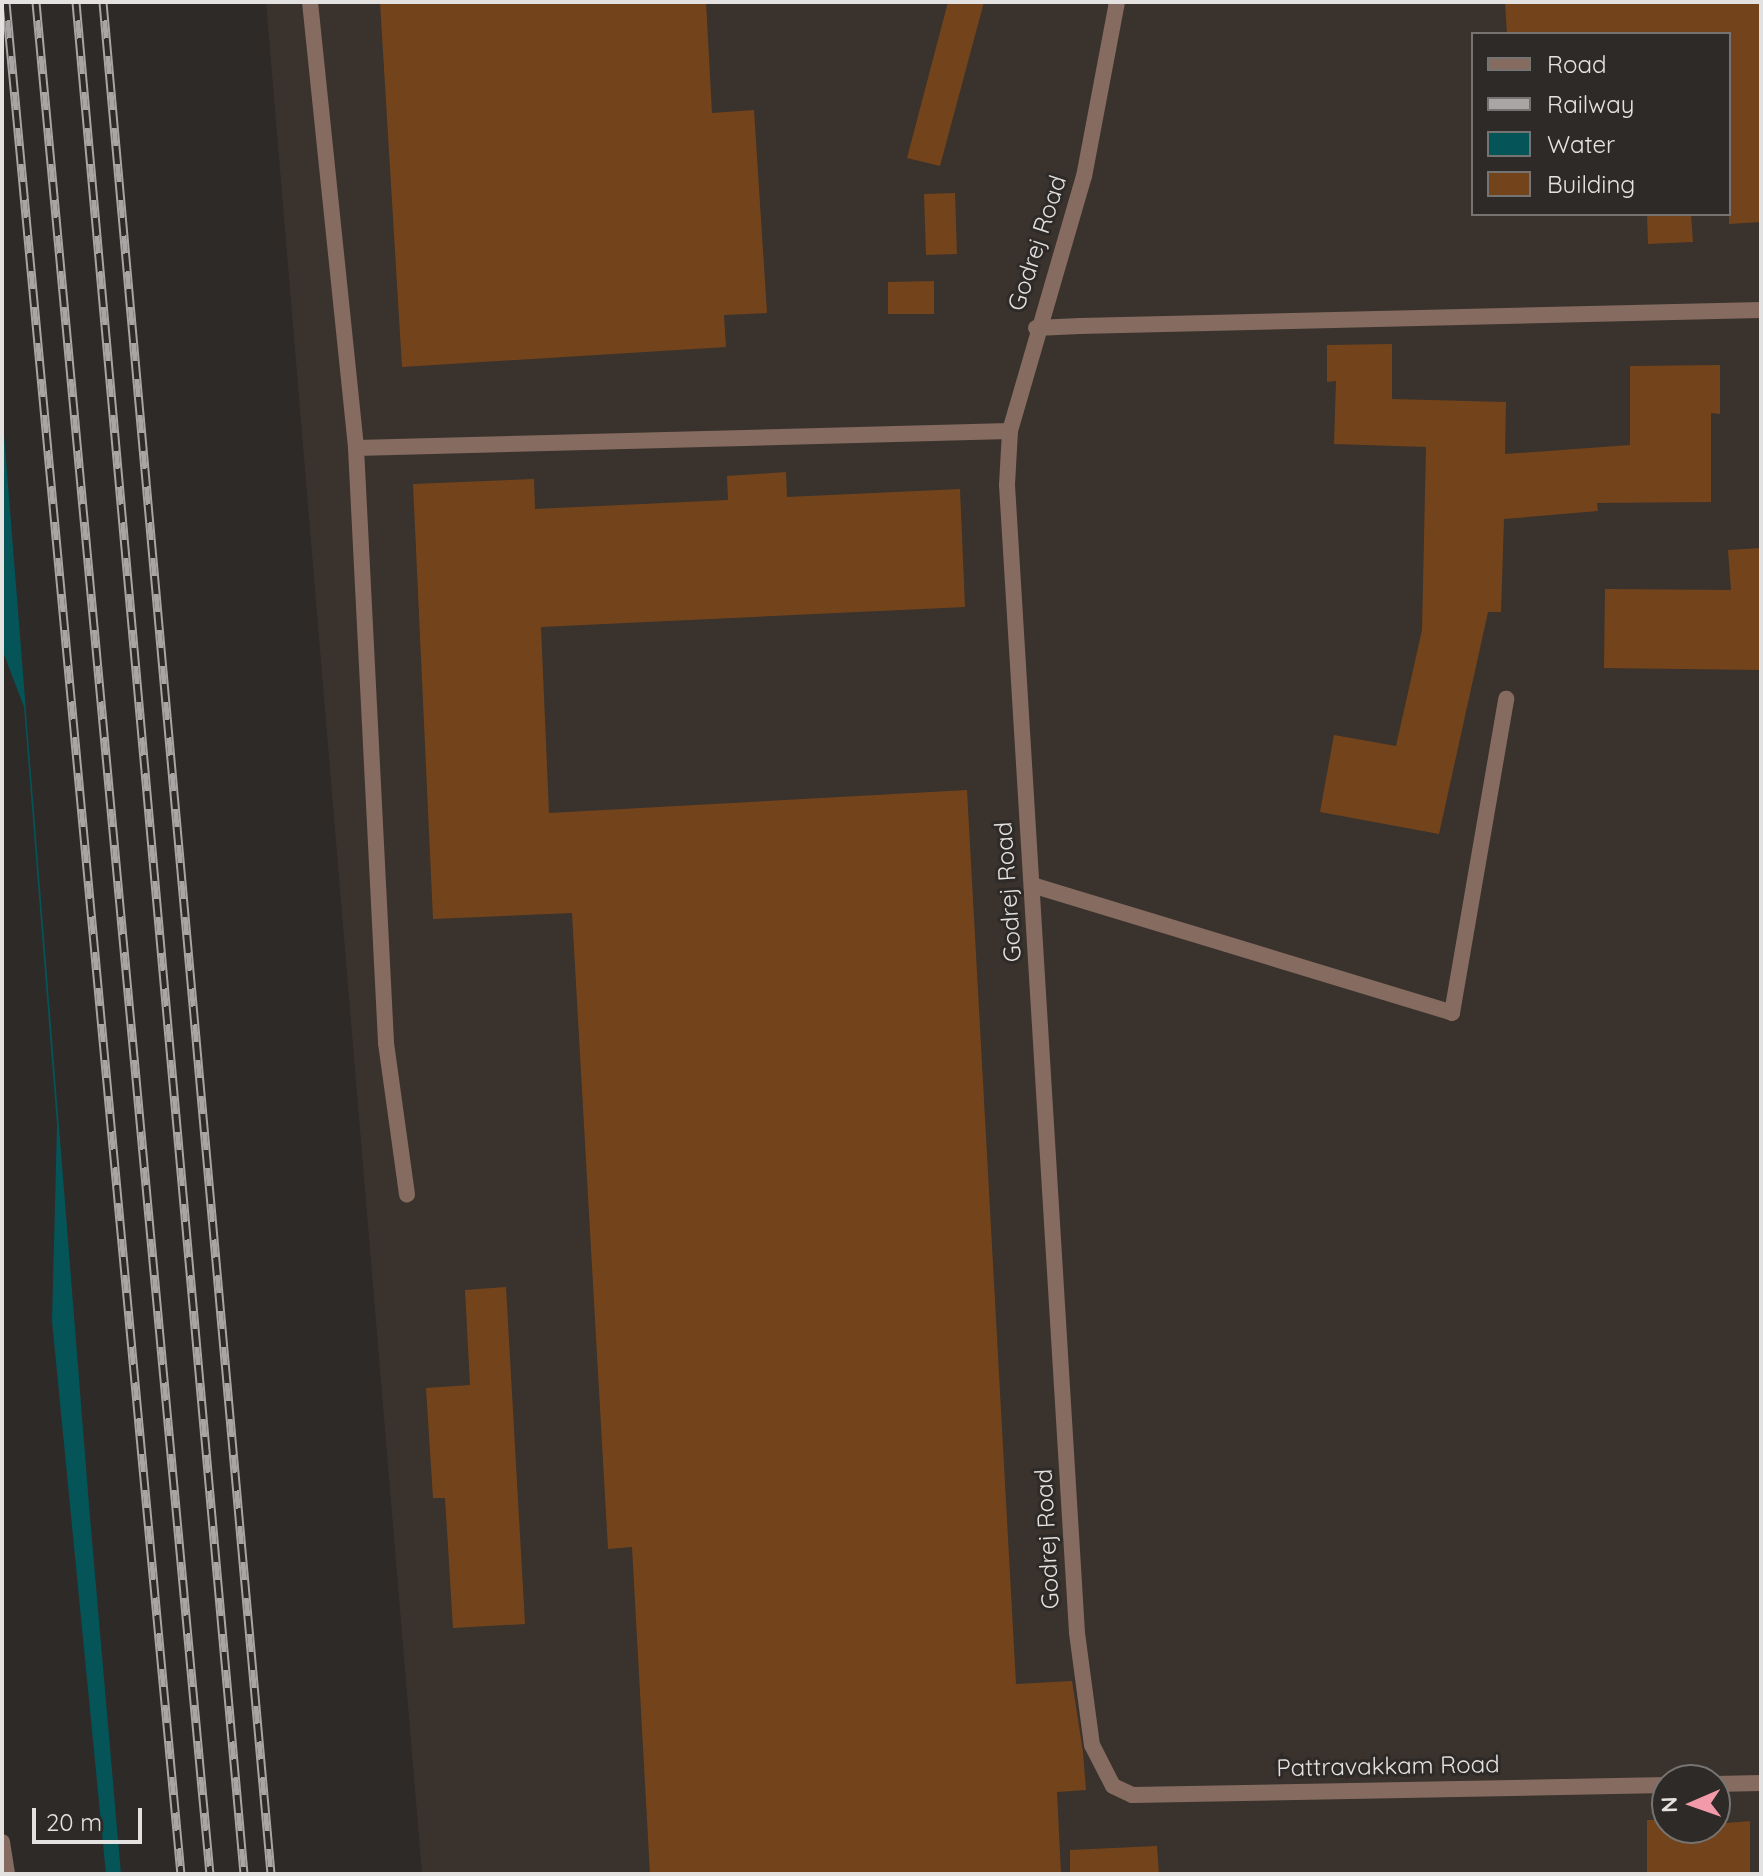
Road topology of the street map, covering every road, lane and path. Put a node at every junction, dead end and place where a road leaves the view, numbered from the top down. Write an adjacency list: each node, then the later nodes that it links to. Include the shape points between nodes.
1 (310, 2): 6 (street)
2 (1117, 2): 4 (street, Godrej Road, via 1084,176)
3 (1761, 310): 4 (street)
4 (1036, 328): 5 (street, Godrej Road)
5 (1010, 431): 6 (street); 8 (street, Godrej Road, via 1007,485)
6 (356, 448): 9 (street, via 386,1043)
7 (1506, 699): 8 (street, via 1452,1013)
8 (1032, 885): 13 (street, Godrej Road, via 1077,1633 1092,1745)
9 (407, 1195)
10 (1761, 1783): 11 (street)
11 (1731, 1784)
12 (1651, 1785): 13 (street, Pattravakkam Road, via 1132,1795)
13 (1113, 1786)
14 (2, 1842): 15 (street)
15 (7, 1874)

